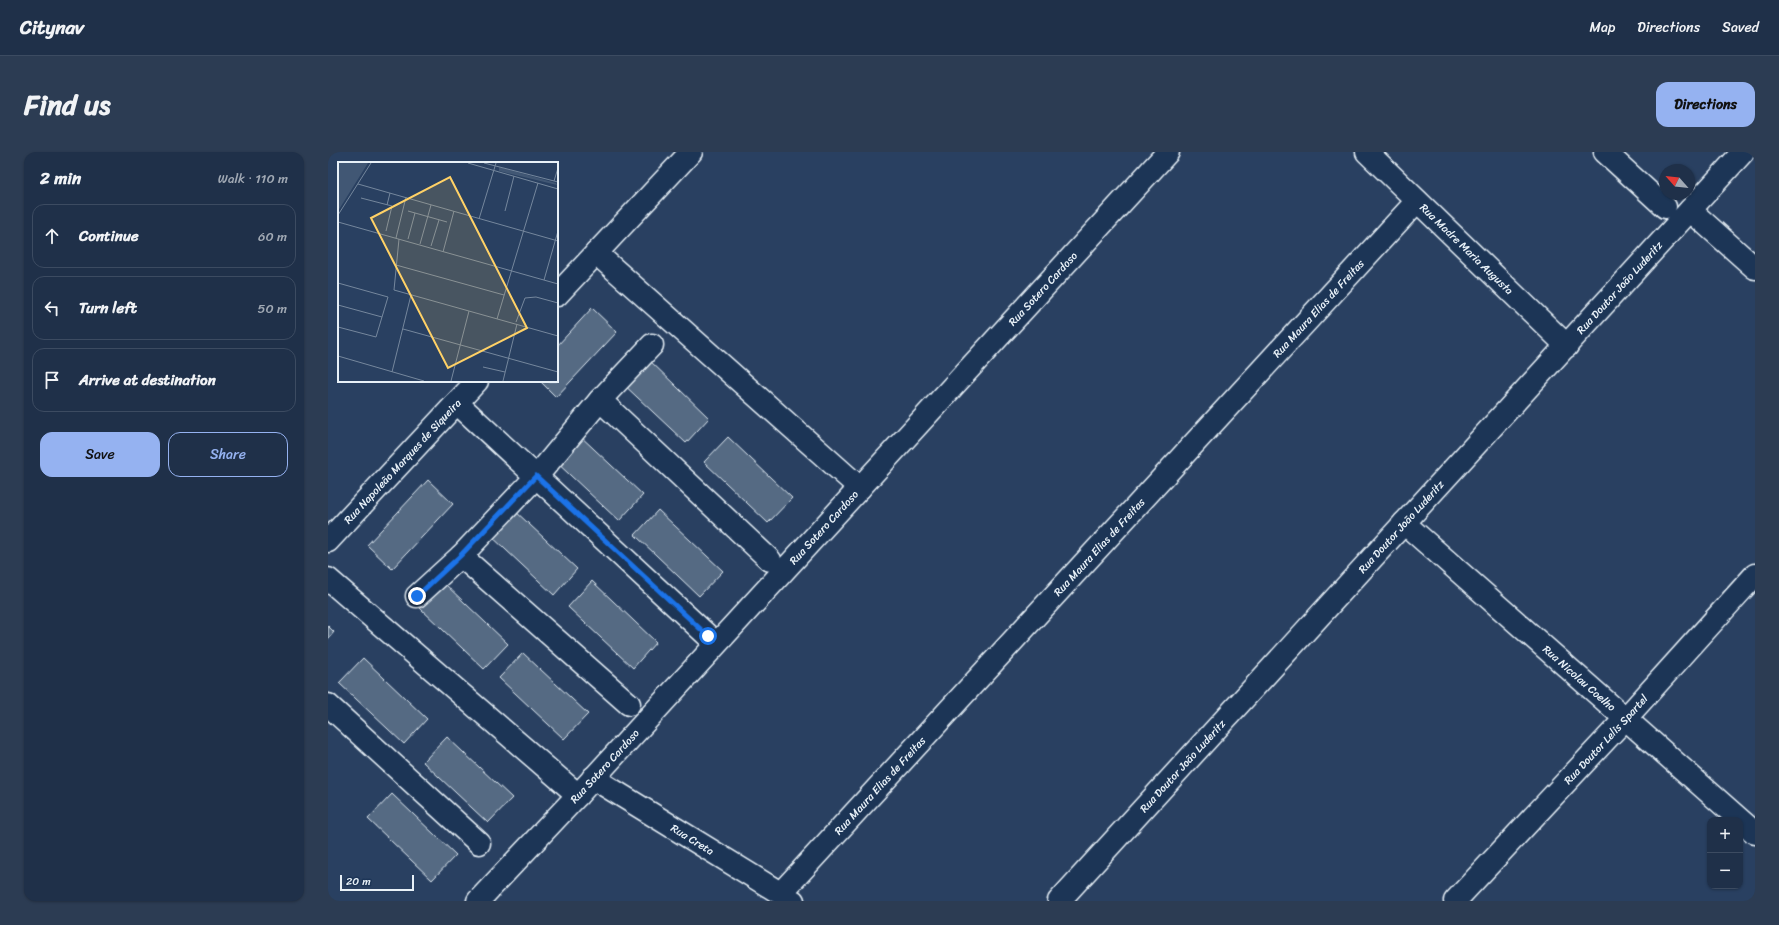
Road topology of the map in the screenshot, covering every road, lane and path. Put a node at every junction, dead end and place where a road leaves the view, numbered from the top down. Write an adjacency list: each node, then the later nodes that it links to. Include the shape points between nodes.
1 (691, 152): 9 (street)
2 (1168, 152): 18 (street, Rua Sotero Cardoso)
3 (1366, 152): 6 (street, Rua Madre Maria Augusta)
4 (1605, 152): 7 (street)
5 (1744, 152): 8 (street, Rua Doutor João Luderitz)
6 (1417, 201): 13 (street, Rua Madre Maria Augusta); 34 (street, Rua Maura Elias de Freitas)
7 (1665, 207)
8 (1690, 210): 10 (street); 13 (street, Rua Doutor João Luderitz)
9 (596, 253): 11 (street); 18 (street)
10 (1755, 268)
11 (558, 295)
12 (652, 345): 15 (street)
13 (1567, 346): 19 (street, Rua Doutor João Luderitz)
14 (476, 382): 16 (street, Rua Napoleão Marques de Siqueira)
15 (600, 400): 17 (street); 22 (street)
16 (457, 402): 17 (street); 20 (street, Rua Napoleão Marques de Siqueira)
17 (536, 476): 21 (street); 26 (street)
18 (860, 488): 30 (street, Rua Sotero Cardoso)
19 (1404, 523): 29 (street, Rua Nicolau Coelho); 35 (street, Rua Doutor João Luderitz)
20 (328, 541)
21 (460, 556): 25 (street); 27 (street)
22 (770, 560)
23 (1755, 575): 29 (street, Rua Doutor Lelis Spartel)
24 (328, 579): 31 (street)
25 (417, 596)
26 (708, 636)
27 (629, 704)
28 (328, 705): 33 (street)
29 (1625, 719): 32 (street, Rua Nicolau Coelho); 37 (street, Rua Doutor Lelis Spartel)
30 (593, 778): 31 (street, Rua Sotero Cardoso); 34 (street, Rua Creta)
31 (578, 795): 36 (street, Rua Sotero Cardoso)
32 (1755, 833)
33 (480, 843)
34 (787, 897)
35 (1064, 899)
36 (478, 901)
37 (1455, 901)

